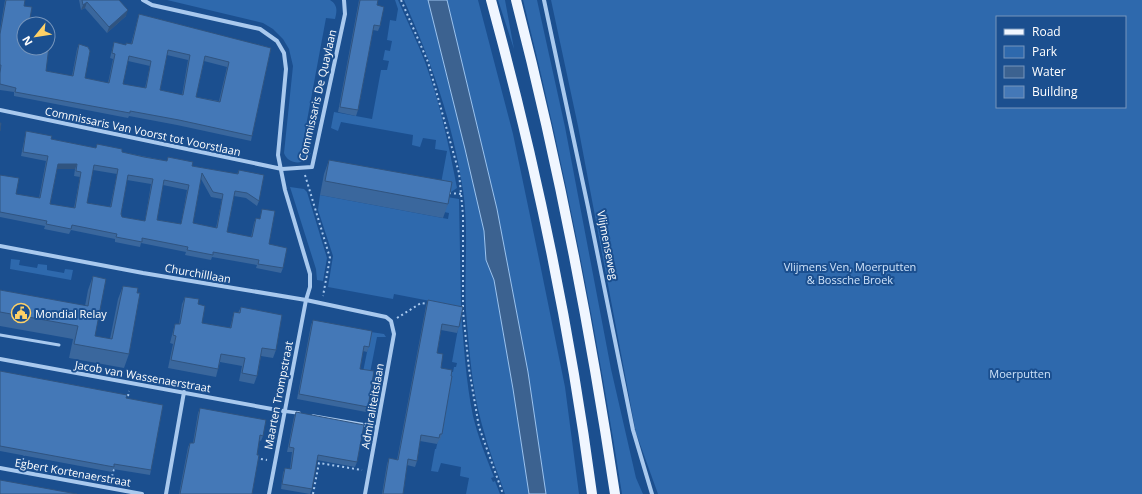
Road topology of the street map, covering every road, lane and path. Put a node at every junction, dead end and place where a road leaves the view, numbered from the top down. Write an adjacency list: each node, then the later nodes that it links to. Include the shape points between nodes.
1 (143, 0): 8 (street, Commissaris De Quaylaan, via 152,5 260,29 277,41 284,53 286,69 278,155)
2 (344, 0): 9 (street, Commissaris De Quaylaan, via 345,14 312,167)
3 (401, 0): 11 (path, via 428,62 459,173)
4 (491, 0): 41 (main road, via 528,144 545,225)
5 (516, 0): 42 (main road, via 574,256)
6 (544, 0): 43 (street, Vlijmenseweg, via 632,430)
7 (0, 110): 8 (street, Commissaris Van Voorst tot Voorstlaan)
8 (282, 168): 9 (street, Commissaris De Quaylaan); 13 (street, Commissaris De Quaylaan, via 285,190 310,274)
9 (303, 168): 14 (path, via 330,258)
10 (447, 192): 11 (path)
11 (462, 194): 17 (path)
12 (0, 246): 13 (street, Churchilllaan)
13 (306, 300): 14 (street, Churchilllaan); 25 (street, Maarten Trompstraat)
14 (321, 303): 18 (street, Churchilllaan, via 380,314)
15 (435, 305): 18 (path, via 422,302)
16 (456, 309): 17 (path)
17 (463, 311): 40 (path, via 476,414)
18 (391, 321): 26 (street, Admiraliteitslaan, via 394,334)
19 (0, 336): 20 (lane)
20 (59, 345)
21 (0, 359): 22 (street, Jacob van Wassenaerstraat)
22 (131, 382): 23 (street, Jacob van Wassenaerstraat); 24 (path)
23 (184, 392): 25 (street, Jacob van Wassenaerstraat); 36 (street)
24 (126, 405)
25 (283, 411): 26 (street); 29 (street, Maarten Trompstraat)
26 (377, 427): 33 (street, Admiraliteitslaan)
27 (25, 449): 32 (path)
28 (252, 458): 29 (path)
29 (274, 461): 37 (street, Maarten Trompstraat)
30 (114, 466): 34 (path)
31 (0, 468): 32 (street, Egbert Kortenaerstraat)
32 (20, 472): 34 (street, Egbert Kortenaerstraat)
33 (369, 472): 38 (path, via 318,464); 39 (street, Admiraliteitslaan)
34 (110, 488): 35 (street, Egbert Kortenaerstraat)
35 (142, 494)
36 (166, 494)
37 (269, 494)
38 (313, 494)
39 (365, 494)
40 (503, 494)
41 (592, 494)
42 (615, 494)
43 (652, 494)

